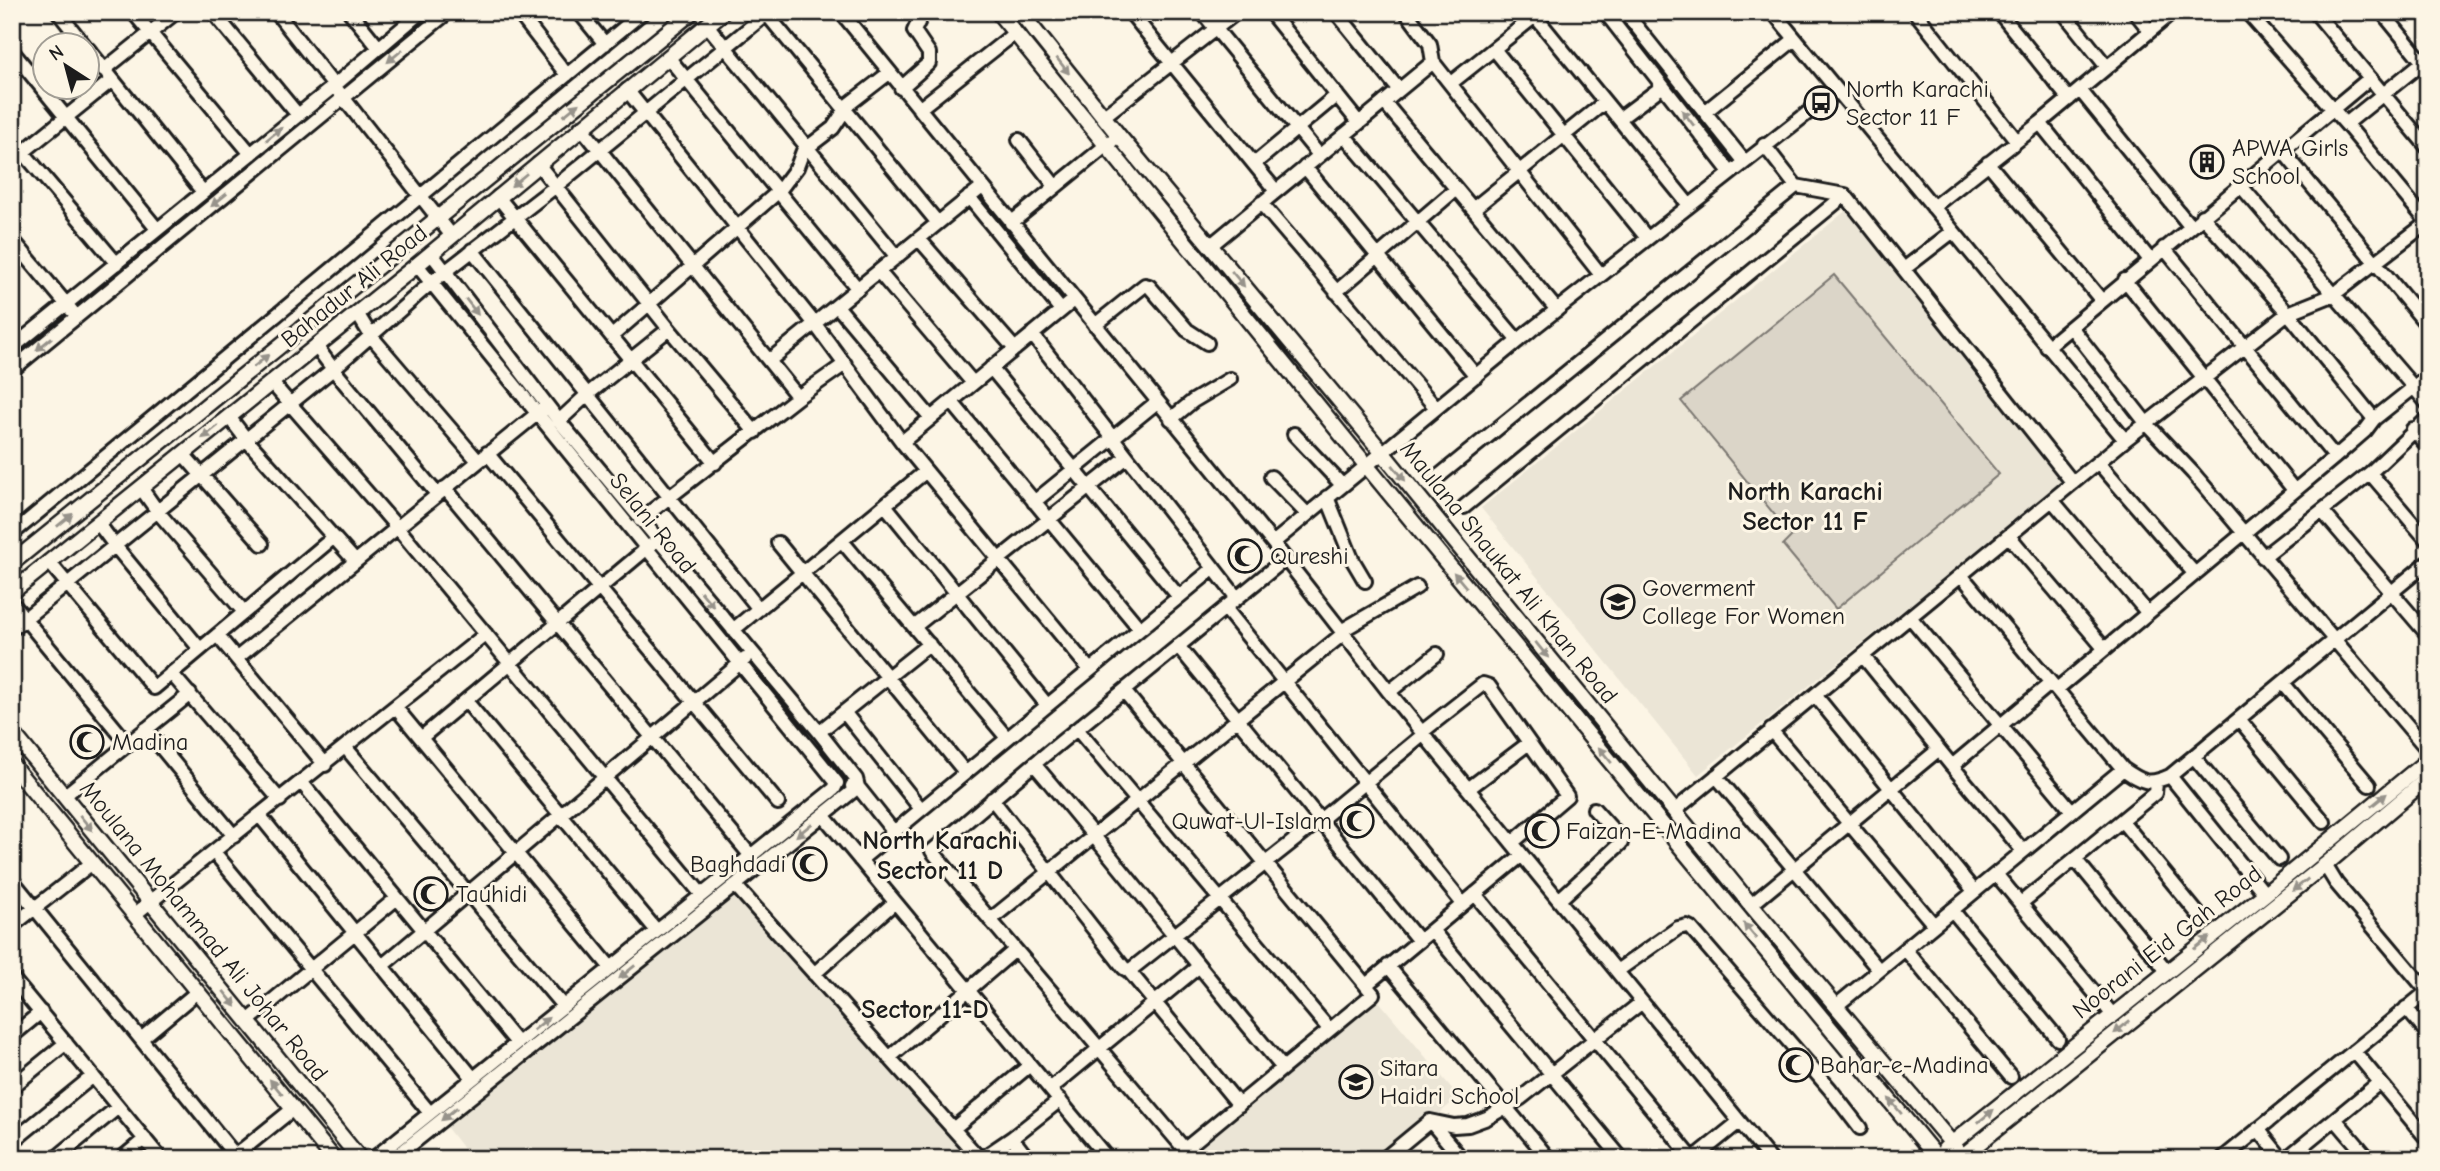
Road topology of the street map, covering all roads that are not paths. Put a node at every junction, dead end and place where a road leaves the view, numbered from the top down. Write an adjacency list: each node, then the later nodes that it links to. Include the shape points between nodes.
1 (58, 12): 40 (street)
2 (134, 12): 41 (street)
3 (176, 12): 41 (street)
4 (213, 12): 79 (street)
5 (276, 12): 61 (street)
6 (350, 12): 45 (street)
7 (421, 12): 45 (street)
8 (448, 12): 70 (street, one-way to 70)
9 (518, 12): 57 (street)
10 (579, 12): 44 (street)
11 (692, 12): 128 (main road, Bahadur Ali Road, one-way to 11)
12 (723, 12): 37 (main road, Bahadur Ali Road)
13 (841, 12): 55 (street)
14 (923, 12): 63 (street, via 914,32 929,54 929,63)
15 (998, 12): 42 (main road, Maulana Shaukat Ali Khan Road)
16 (1020, 12): 80 (main road, Maulana Shaukat Ali Khan Road, one-way to 80)
17 (1130, 12): 51 (street)
18 (1202, 12): 38 (street)
19 (1237, 12): 38 (street)
20 (1270, 12): 69 (street)
21 (1336, 12): 65 (street)
22 (1406, 12): 50 (street, via 1430,44)
23 (1605, 12): 62 (street)
24 (1625, 12): 77 (street)
25 (1773, 12): 43 (street)
26 (1999, 12): 71 (street)
27 (2063, 12): 54 (street)
28 (2135, 12): 39 (street)
29 (2173, 12): 39 (street)
30 (2247, 12): 74 (street)
31 (2315, 12): 58 (street)
32 (2382, 12): 52 (street)
33 (767, 13): 46 (street); 75 (street)
34 (1915, 13): 93 (street)
35 (1537, 14): 47 (street); 73 (street)
36 (635, 15): 44 (street)
37 (707, 25): 46 (street); 49 (main road, Bahadur Ali Road)
38 (1216, 29): 51 (street); 87 (street)
39 (2150, 31): 54 (street)
40 (74, 32)
41 (150, 33): 56 (street); 100 (street)
42 (1015, 33): 76 (street); 92 (main road, Maulana Shaukat Ali Khan Road)
43 (1795, 39): 66 (street); 77 (street)
44 (605, 44): 57 (street)
45 (379, 48): 61 (street)
46 (725, 48): 59 (street); 95 (street)
47 (1494, 49): 60 (street); 89 (street)
48 (12, 51): 81 (street)
49 (668, 57): 59 (street); 64 (main road, Bahadur Ali Road)
50 (1433, 62): 60 (street); 65 (street)
51 (1172, 63): 80 (street); 106 (street)
52 (2426, 63): 68 (street)
53 (102, 67): 56 (street)
54 (2107, 67): 67 (street)
55 (888, 73): 63 (street); 75 (street)
56 (108, 75): 81 (street); 118 (street)
57 (567, 75): 120 (street)
58 (2370, 78): 68 (street); 74 (street)
59 (685, 80): 78 (street); 116 (street)
60 (1451, 83): 108 (street)
61 (334, 86): 70 (street); 79 (street)
62 (1663, 86): 82 (street); 109 (street, one-way to 62)
63 (901, 88): 76 (street)
64 (627, 90): 78 (street); 86 (main road, Bahadur Ali Road)
65 (1399, 90): 72 (street)
66 (1837, 90): 94 (street); 125 (street)
67 (2080, 90): 71 (street); 134 (street)
68 (2383, 94): 85 (street); 96 (street)
69 (1336, 95): 83 (street); 87 (street)
70 (345, 99): 120 (street); 171 (street, one-way to 171)
71 (2068, 99): 84 (street)
72 (1384, 102): 83 (street); 115 (street)
73 (1605, 102): 82 (street); 89 (street)
74 (2332, 108): 85 (street); 98 (street)
75 (845, 110): 95 (street, via 833,128); 132 (street)
76 (919, 110): 114 (street)
77 (1705, 112): 103 (street)
78 (644, 113): 97 (street); 135 (street)
79 (298, 115): 100 (street, one-way to 79)
80 (1104, 116): 92 (main road, Maulana Shaukat Ali Khan Road)
81 (66, 118): 99 (street); 136 (street)
82 (1619, 119): 124 (street)
83 (1359, 123): 88 (street)
84 (2040, 123): 93 (street); 148 (street)
85 (2346, 124): 131 (street)
86 (581, 127): 97 (street); 105 (main road, Bahadur Ali Road)
87 (1297, 128): 101 (street); 106 (street)
88 (1344, 135): 101 (street); 130 (street)
89 (1563, 135): 108 (street); 139 (street)
90 (12, 139): 99 (street)
91 (1019, 140): 112 (street)
92 (1113, 140): 112 (street); 142 (main road, Maulana Shaukat Ali Khan Road); 231 (main road, Maulana Shaukat Ali Khan Road)
93 (2017, 141): 104 (street)
94 (1764, 145): 103 (street); 113 (street)
95 (807, 148): 116 (street); 147 (street)
96 (2428, 148)
97 (600, 149): 111 (street); 152 (street)
98 (2282, 150): 110 (street); 149 (street)
99 (23, 152): 102 (street); 150 (street)
100 (251, 154): 118 (street)
101 (1319, 155): 107 (street)
102 (12, 161)
103 (1744, 161): 109 (street)
104 (1988, 163): 125 (street); 163 (street)
105 (538, 164): 111 (street); 121 (main road, Bahadur Ali Road, one-way to 121)
106 (1254, 164): 117 (street)
107 (1305, 167): 117 (street); 146 (street)
108 (1520, 171): 126 (street); 156 (street)
109 (1730, 172): 124 (street)
110 (2240, 185): 127 (street); 161 (street)
111 (556, 186): 129 (street); 164 (street)
112 (1055, 186): 133 (street)
113 (1796, 186): 119 (street); 235 (street)
114 (982, 187): 122 (street); 133 (street)
115 (1456, 189): 126 (street); 130 (street)
116 (779, 191): 135 (street); 159 (street)
117 (1276, 191): 123 (street)
118 (203, 192): 136 (street)
119 (1845, 195): 153 (street); 249 (street)
120 (421, 196): 128 (street); 258 (street)
121 (498, 197): 129 (street); 138 (main road, Bahadur Ali Road)
122 (969, 197): 132 (street); 167 (street)
123 (1261, 203): 142 (street); 160 (street)
124 (1689, 205): 139 (street)
125 (1933, 207): 137 (street)
126 (1473, 209): 168 (street)
127 (2202, 216): 134 (street); 170 (street)
128 (438, 218): 138 (street); 275 (main road, Bahadur Ali Road, one-way to 128)
129 (514, 218): 144 (street); 179 (street)
130 (1417, 222): 146 (street); 181 (street)
131 (2428, 222): 149 (street)
132 (938, 223): 141 (street)
133 (1011, 223): 162 (street)
134 (2190, 226): 143 (street)
135 (737, 228): 152 (street); 172 (street)
136 (158, 229): 150 (street)
137 (1952, 232): 153 (street); 184 (street)
138 (452, 236): 145 (main road, Bahadur Ali Road)
139 (1647, 238): 156 (street)
140 (12, 239): 165 (street)
141 (919, 239): 147 (street); 186 (street)
142 (1210, 246): 224 (main road, Maulana Shaukat Ali Khan Road, one-way to 224)
143 (2164, 248): 148 (street); 185 (street)
144 (472, 250): 154 (street); 200 (street)
145 (430, 253): 151 (main road, Bahadur Ali Road); 154 (street, Selani Road)
146 (1377, 256): 160 (street); 193 (street)
147 (897, 257): 155 (street)
148 (2150, 260): 157 (street)
149 (2376, 263): 161 (street); 174 (street)
150 (117, 264): 165 (street)
151 (417, 265): 158 (street, Selani Road); 169 (main road, Bahadur Ali Road)
152 (692, 265): 164 (street); 188 (street)
153 (1904, 269): 238 (street)
154 (445, 272): 158 (street); 206 (street, Selani Road, one-way to 206)
155 (879, 272): 159 (street); 198 (street)
156 (1601, 275): 168 (street)
157 (2125, 281): 163 (street); 195 (street)
158 (432, 282): 178 (street); 208 (street, Selani Road)
159 (858, 289): 166 (street)
160 (1336, 292): 207 (street)
161 (2333, 295): 170 (street); 199 (street)
162 (1074, 300): 167 (street); 173 (street)
163 (2102, 301): 175 (street)
164 (650, 303): 176 (street); 179 (street)
165 (67, 305): 171 (street); 180 (street)
166 (837, 306): 172 (street); 210 (street)
167 (1061, 310): 177 (street)
168 (1557, 310): 181 (street)
169 (357, 313): 178 (street); 183 (main road, Bahadur Ali Road)
170 (2288, 313): 185 (street); 213 (street)
171 (77, 316): 192 (street, one-way to 192)
172 (815, 324): 188 (street); 189 (street)
173 (1095, 325): 182 (street, via 1145,285 1187,330); 203 (street)
174 (2428, 326)
175 (2071, 327): 184 (street); 215 (street)
176 (669, 329): 187 (street); 217 (street)
177 (1032, 334): 186 (street); 219 (street)
178 (371, 336): 190 (street); 226 (street)
179 (612, 336): 187 (street)
180 (15, 341)
181 (1518, 341): 193 (street)
182 (1207, 344)
183 (316, 346): 190 (street); 197 (main road, Bahadur Ali Road)
184 (2047, 347): 221 (street)
185 (2244, 347): 195 (street); 228 (street)
186 (1014, 349): 191 (street)
187 (631, 360): 200 (street); 230 (street)
188 (771, 360): 201 (street)
189 (845, 364): 201 (street); 222 (street)
190 (333, 369): 204 (street); 243 (street)
191 (991, 369): 198 (street); 232 (street)
192 (12, 370)
193 (1476, 376): 207 (street)
194 (2428, 376): 199 (street)
195 (2204, 378): 215 (street); 242 (street)
196 (1230, 379): 212 (street)
197 (271, 383): 204 (street); 209 (main road, Bahadur Ali Road)
198 (973, 383): 202 (street)
199 (2413, 387): 205 (street); 213 (street)
200 (588, 394): 214 (street); 244 (street)
201 (799, 397): 217 (street)
202 (951, 401): 210 (street); 247 (street)
203 (1157, 401): 212 (street); 219 (street)
204 (290, 403): 220 (street); 256 (street)
205 (2428, 404)
206 (548, 405): 208 (street); 214 (street, Selani Road)
207 (1436, 408): 224 (street)
208 (537, 414): 226 (street); 268 (street, Selani Road)
209 (229, 417): 220 (street); 225 (main road, Bahadur Ali Road, one-way to 225)
210 (931, 418): 222 (street)
211 (2428, 418): 216 (street)
212 (1171, 419): 265 (street)
213 (2374, 419): 228 (street)
214 (559, 421): 253 (street, Selani Road)
215 (2147, 424): 221 (street); 257 (street)
216 (2413, 429): 223 (street); 234 (street)
217 (755, 432): 230 (street)
218 (1294, 434): 239 (street)
219 (1113, 438): 227 (street); 232 (street)
220 (246, 439): 236 (street); 260 (street)
221 (2125, 440): 229 (street)
222 (902, 442): 233 (street)
223 (2428, 447)
224 (1382, 452): 231 (street); 377 (main road, Maulana Shaukat Ali Khan Road, one-way to 377)
225 (183, 454): 236 (street); 240 (main road, Bahadur Ali Road)
226 (483, 457): 243 (street); 283 (street)
227 (1127, 457): 241 (street); 276 (street)
228 (2335, 457): 242 (street)
229 (2098, 462): 238 (street); 278 (street)
230 (715, 463): 244 (street)
231 (1366, 465): 239 (street); 495 (main road, Maulana Shaukat Ali Khan Road, one-way to 231)
232 (1073, 469): 241 (street); 247 (street)
233 (926, 471): 248 (street); 271 (street)
234 (2370, 473): 250 (street); 263 (street)
235 (1439, 476)
236 (201, 477): 251 (street); 266 (street)
237 (1271, 477): 252 (street)
238 (2073, 483): 246 (street)
239 (1342, 485): 245 (street)
240 (141, 488): 251 (street); 255 (main road, Bahadur Ali Road)
241 (1089, 488): 254 (street); 287 (street)
242 (2294, 490): 257 (street)
243 (441, 491): 256 (street); 296 (street)
244 (670, 497): 253 (street); 291 (street)
245 (1327, 497): 252 (street); 280 (street)
246 (2052, 500): 259 (street); 293 (street)
247 (1034, 502): 254 (street)
248 (885, 505): 262 (street); 286 (street)
249 (1464, 507)
250 (2322, 511): 269 (street); 285 (street)
251 (158, 512): 267 (street); 292 (street)
252 (1307, 514): 265 (street)
253 (640, 520): 261 (street, Selani Road)
254 (1050, 520): 271 (street); 299 (street)
255 (98, 523): 267 (street); 273 (main road, Bahadur Ali Road)
256 (397, 527): 272 (street); 302 (street)
257 (2243, 532): 269 (street); 278 (street)
258 (12, 534)
259 (2009, 536): 279 (street); 308 (street)
260 (334, 537): 272 (street); 292 (street)
261 (657, 540): 268 (street); 300 (street, Selani Road, one-way to 300)
262 (842, 541): 277 (street); 297 (street)
263 (2428, 541)
264 (778, 543): 277 (street)
265 (1273, 543): 270 (street)
266 (262, 544)
267 (116, 547): 281 (street); 309 (street)
268 (646, 549): 283 (street); 315 (street, Selani Road)
269 (2263, 557): 305 (street)
270 (1285, 559): 288 (street); 301 (street)
271 (1000, 560): 286 (street); 316 (street)
272 (355, 561): 313 (street)
273 (49, 562): 281 (street); 284 (main road, Bahadur Ali Road)
274 (2428, 562): 285 (street)
275 (12, 563)
276 (1214, 568): 287 (street); 288 (street)
277 (802, 573): 291 (street); 318 (street)
278 (2194, 573): 293 (street)
279 (1961, 575): 294 (street); 321 (street)
280 (1365, 581)
281 (68, 585): 295 (street); 317 (street, via 154,688)
282 (1417, 587): 301 (street)
283 (599, 589): 296 (street); 327 (street)
284 (12, 592)
285 (2391, 593): 304 (street); 305 (street)
286 (956, 594): 297 (street); 328 (street)
287 (1179, 597): 299 (street)
288 (1237, 598): 290 (street)
289 (12, 603): 295 (street)
290 (1225, 608): 307 (street); 319 (street)
291 (759, 609): 300 (street)
292 (244, 612): 303 (street)
293 (2147, 612): 308 (street)
294 (1910, 617): 312 (street); 333 (street)
295 (24, 620): 298 (street); 344 (street)
296 (558, 623): 314 (street); 340 (street)
297 (914, 627): 306 (street)
298 (12, 629)
299 (1140, 629): 316 (street)
300 (733, 630): 310 (street, Selani Road)
301 (1342, 632): 319 (street); 323 (street)
302 (486, 634): 314 (street); 329 (street)
303 (217, 635): 309 (street); 313 (street)
304 (2428, 635)
305 (2334, 640): 320 (street); 347 (street)
306 (929, 644): 318 (street); 342 (street)
307 (1178, 646): 322 (street); 331 (street)
308 (2104, 648): 321 (street)
309 (200, 649): 317 (street)
310 (752, 653): 315 (street); 338 (street, Selani Road)
311 (1437, 654): 323 (street)
312 (1863, 656): 325 (street); 346 (street)
313 (237, 658): 353 (street)
314 (510, 663): 326 (street); 359 (street)
315 (741, 663): 327 (street); 362 (street, Selani Road)
316 (1090, 670): 328 (street)
317 (171, 673): 324 (street)
318 (887, 677): 330 (street); 356 (street)
319 (1283, 683): 331 (street); 364 (street)
320 (2283, 683): 332 (street); 365 (street)
321 (2054, 685): 333 (street); 355 (street)
322 (1124, 691): 335 (street); 350 (street)
323 (1389, 692): 339 (street)
324 (190, 694): 334 (street); 371 (street)
325 (1815, 695): 336 (street); 368 (street)
326 (466, 701): 341 (street); 379 (street)
327 (694, 702): 340 (street); 373 (street)
328 (1047, 705): 342 (street)
329 (396, 708): 341 (street); 345 (street)
330 (844, 712): 338 (street); 374 (street)
331 (1238, 718): 350 (street); 381 (street)
332 (2239, 719): 348 (street); 383 (street)
333 (2001, 725): 354 (street); 378 (street)
334 (146, 729): 344 (street); 387 (street)
335 (1077, 729): 351 (street); 372 (street)
336 (1771, 730): 357 (street); 384 (street)
337 (12, 732): 369 (main road, Moulana Mohammad Ali Johar Road)
338 (819, 732): 366 (street, Selani Road, via 856,779)
339 (1423, 733): 343 (street, via 1485,684); 364 (street); 367 (street)
340 (653, 737): 359 (street); 393 (street)
341 (421, 738): 391 (street)
342 (1007, 738): 356 (street)
343 (1529, 743): 367 (street); 388 (street, via 1567,797)
344 (128, 744): 369 (street)
345 (346, 748): 353 (street); 406 (street)
346 (1938, 750): 354 (street); 368 (street)
347 (2428, 750)
348 (2194, 757): 358 (street); 395 (street)
349 (2428, 761): 408 (main road, Noorani Eid Gah Road, one-way to 349)
350 (1183, 763): 372 (street); 398 (street)
351 (1034, 764): 370 (street); 386 (street)
352 (12, 765): 397 (main road)
353 (325, 765): 361 (street)
354 (1952, 766): 389 (street)
355 (2123, 769): 363 (street, via 2141,781); 378 (street)
356 (965, 772): 374 (street)
357 (1716, 776): 377 (street); 400 (street)
358 (2170, 776): 363 (street); 408 (street)
359 (605, 777): 379 (street); 409 (street)
360 (2428, 778): 399 (main road, Noorani Eid Gah Road)
361 (302, 783): 371 (street); 410 (street)
362 (837, 783): 366 (street); 376 (street)
363 (2156, 783): 382 (street, via 2155,793)
364 (1365, 784): 381 (street); 416 (street)
365 (2369, 785)
366 (858, 788): 376 (street); 385 (street, Selani Road)
367 (1468, 789): 388 (street)
368 (1891, 789): 384 (street); 405 (street)
369 (64, 796): 413 (main road, Moulana Mohammad Ali Johar Road, one-way to 413)
370 (992, 799): 401 (street); 421 (street, via 932,851)
371 (280, 800): 380 (street)
372 (1137, 801): 386 (street); 411 (street)
373 (778, 803)
374 (921, 809): 385 (street)
375 (1594, 809): 412 (street, via 1620,843)
376 (819, 810): 393 (street); 396 (street); 404 (street, one-way to 404)
377 (1674, 811): 417 (main road, Maulana Shaukat Ali Khan Road)
378 (2072, 811): 389 (street)
379 (561, 815): 391 (street); 427 (street)
380 (260, 816): 387 (street); 428 (street)
381 (1320, 820): 398 (street); 430 (street)
382 (2122, 821): 394 (street); 422 (street)
383 (2324, 822)
384 (1849, 823): 400 (street); 423 (street)
385 (893, 831): 396 (street)
386 (1095, 835): 401 (street); 429 (street)
387 (234, 836): 390 (street)
388 (1512, 843): 392 (street)
389 (2023, 851): 402 (street)
390 (214, 852): 413 (street); 437 (street)
391 (516, 853): 406 (street); 436 (street)
392 (1522, 855): 407 (street); 412 (street)
393 (751, 856): 409 (street)
394 (2075, 859): 415 (street); 441 (street)
395 (2279, 859)
396 (860, 860): 414 (street)
397 (92, 863): 418 (street); 420 (main road)
398 (1265, 863): 411 (street); 444 (street)
399 (2325, 865): 446 (street); 496 (main road, Noorani Eid Gah Road, one-way to 496)
400 (1794, 869): 417 (street); 438 (street)
401 (1049, 872): 421 (street); 439 (street)
402 (1996, 874): 405 (street); 415 (street)
403 (12, 880): 418 (street)
404 (735, 885): 442 (street); 503 (street, one-way to 503)
405 (1974, 891): 419 (street)
406 (468, 893): 425 (street); 450 (street)
407 (1475, 894): 416 (street); 461 (street)
408 (2265, 894): 441 (main road, Noorani Eid Gah Road, one-way to 408)
409 (702, 895): 427 (street)
410 (397, 898): 425 (street); 428 (street)
411 (1219, 900): 429 (street); 456 (street)
412 (1559, 901): 440 (street)
413 (150, 902): 420 (street); 455 (main road, Moulana Mohammad Ali Johar Road, one-way to 455)
414 (895, 902): 442 (street); 445 (street)
415 (2021, 903): 454 (street)
416 (1463, 904): 426 (street)
417 (1751, 905): 451 (main road, Maulana Shaukat Ali Khan Road)
418 (35, 908): 424 (street); 459 (street)
419 (1952, 910): 423 (street); 460 (street)
420 (134, 915): 447 (main road)
421 (990, 920): 432 (street)
422 (2203, 920)
423 (1934, 925): 431 (street)
424 (12, 926)
425 (424, 930): 433 (street); 463 (street)
426 (1432, 930): 430 (street); 469 (street)
427 (657, 931): 436 (street)
428 (355, 933): 433 (street); 437 (street)
429 (1175, 936): 434 (street); 439 (street)
430 (1419, 941): 435 (street)
431 (1905, 949): 438 (street); 471 (street)
432 (1015, 950): 445 (street); 464 (street)
433 (382, 966): 472 (street)
434 (1198, 967): 449 (street); 468 (street)
435 (1388, 967): 444 (street); 479 (street)
436 (611, 968): 450 (street)
437 (311, 969): 455 (street); 481 (street)
438 (1879, 970): 451 (street)
439 (1129, 971): 449 (street)
440 (1617, 971): 448 (street); 485 (street, via 1678,928 1691,928)
441 (2166, 971): 454 (main road, Noorani Eid Gah Road)
442 (814, 974): 466 (street)
443 (13, 981): 453 (street)
444 (1366, 985): 456 (street, via 1373,993)
445 (967, 989): 466 (street); 467 (street)
446 (2428, 991): 452 (street)
447 (197, 992): 459 (street); 480 (main road, one-way to 447)
448 (1642, 1002): 461 (street); 484 (street)
449 (1154, 1003): 464 (street); 477 (street)
450 (563, 1006): 463 (street, one-way to 450)
451 (1836, 1006): 492 (main road, Maulana Shaukat Ali Khan Road)
452 (2406, 1008): 457 (street); 465 (street)
453 (41, 1012): 458 (street); 462 (street)
454 (2112, 1014): 492 (main road, Noorani Eid Gah Road, one-way to 454)
455 (248, 1021): 501 (main road, Moulana Mohammad Ali Johar Road)
456 (1329, 1029): 468 (street)
457 (2428, 1034)
458 (12, 1035)
459 (141, 1038): 494 (street)
460 (2058, 1039)
461 (1594, 1040): 469 (street); 511 (street)
462 (66, 1043): 470 (street); 474 (street)
463 (517, 1043): 472 (street)
464 (1099, 1048): 475 (street); 493 (street)
465 (2354, 1051): 473 (street); 487 (street)
466 (889, 1058): 486 (street)
467 (1030, 1065): 475 (street); 486 (street)
468 (1283, 1068): 477 (street)
469 (1552, 1073): 479 (street); 510 (street)
470 (93, 1076): 478 (street); 491 (street)
471 (2011, 1077)
472 (473, 1078): 481 (street)
473 (2380, 1082): 482 (street); 490 (street)
474 (12, 1087)
475 (1050, 1090): 476 (street)
476 (1060, 1100): 488 (street); 506 (street)
477 (1239, 1105): 493 (street)
478 (118, 1107): 489 (street); 497 (street)
479 (1505, 1107): 483 (street, via 1468,1125); 509 (street)
480 (293, 1108): 494 (street); 500 (main road)
481 (430, 1113): 502 (street)
482 (2335, 1119): 514 (street); 515 (street)
483 (1430, 1121): 507 (street); 508 (street)
484 (1739, 1122): 511 (street); 512 (street)
485 (1860, 1128)
486 (953, 1129): 504 (street)
487 (2258, 1129): 513 (street); 514 (street)
488 (1012, 1138): 504 (street); 505 (street)
489 (145, 1139): 498 (street); 499 (street)
490 (2428, 1140)
491 (12, 1142)
492 (1952, 1143): 495 (main road, Noorani Eid Gah Road); 496 (main road, Maulana Shaukat Ali Khan Road)
493 (1189, 1154)
494 (235, 1158)
495 (1936, 1158)
496 (1962, 1158)
497 (55, 1159)
498 (121, 1159)
499 (161, 1159)
500 (334, 1159)
501 (360, 1159)
502 (373, 1159)
503 (393, 1159)
504 (980, 1159)
505 (1028, 1159)
506 (1108, 1159)
507 (1384, 1159)
508 (1462, 1159)
509 (1549, 1159)
510 (1622, 1159)
511 (1693, 1159)
512 (1770, 1159)
513 (2222, 1159)
514 (2284, 1159)
515 (2369, 1159)

